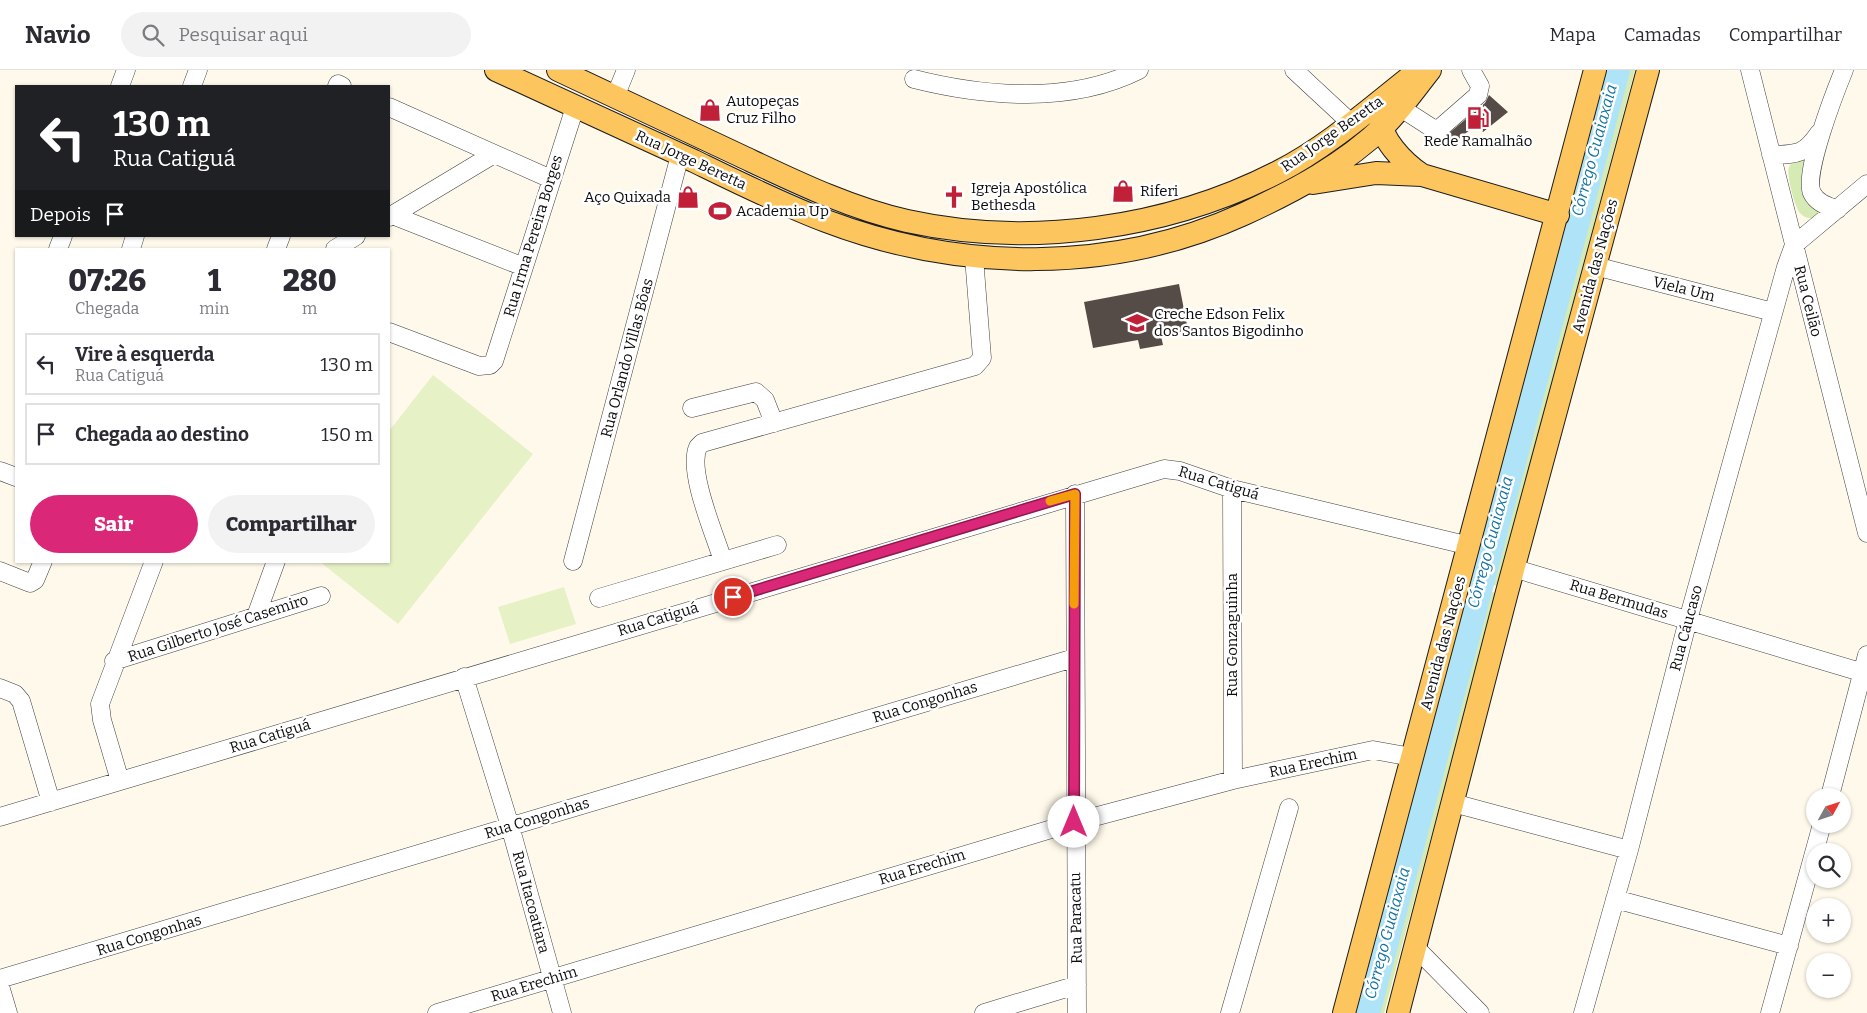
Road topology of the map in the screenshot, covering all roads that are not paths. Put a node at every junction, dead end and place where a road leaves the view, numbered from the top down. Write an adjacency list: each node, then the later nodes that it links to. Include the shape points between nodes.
1 (126, 70): 17 (street)
2 (198, 70): 18 (street)
3 (496, 70): 21 (main road, Rua Jorge Beretta)
4 (558, 70): 19 (main road, Rua Jorge Beretta)
5 (626, 70): 19 (street)
6 (1139, 70): 16 (street, via 1092,87 1047,93 967,90)
7 (1294, 70): 23 (street)
8 (1419, 70): 23 (main road, Rua Jorge Beretta)
9 (1424, 70): 24 (main road, via 1382,112)
10 (1430, 70): 22 (main road, Rua Jorge Beretta)
11 (1471, 70): 22 (street, via 1480,86 1478,95 1439,129 1432,128)
12 (1595, 70): 34 (main road, Avenida das Nações)
13 (1648, 70): 40 (main road, Avenida das Nações)
14 (1750, 70): 28 (street, Rua Ceilão)
15 (1844, 70): 25 (street)
16 (914, 79)
17 (120, 85)
18 (192, 85)
19 (615, 97): 23 (main road, Rua Jorge Beretta, via 794,181 868,209 907,221 1026,233 1144,219 1219,198 1280,171)
20 (390, 107): 26 (street)
21 (575, 107): 27 (main road, Rua Jorge Beretta); 30 (street, Rua Irma Pereira Borges)
22 (1401, 108): 24 (main road, Rua Jorge Beretta)
23 (1351, 123)
24 (1383, 127): 29 (main road, via 1399,156); 32 (main road, Rua Jorge Beretta)
25 (1820, 133): 28 (street, via 1802,152); 33 (street, via 1810,187 1821,203)
26 (494, 154): 30 (street); 35 (street)
27 (680, 155): 39 (main road, Rua Jorge Beretta, via 842,227 942,254); 53 (street, Rua Orlando Villas Bôas)
28 (1771, 155): 37 (street, Rua Ceilão)
29 (1422, 175): 32 (main road, via 1376,173); 34 (main road)
30 (551, 178): 41 (street, Rua Irma Pereira Borges)
31 (1867, 184): 33 (street)
32 (1303, 185): 39 (main road, Rua Jorge Beretta, via 1229,221 1149,245 1067,258)
33 (1838, 209): 37 (street)
34 (1558, 214): 52 (main road, Avenida das Nações)
35 (390, 216): 41 (street)
36 (354, 237): 38 (street)
37 (1794, 245): 42 (street, Rua Cáucaso); 50 (street, Rua Ceilão)
38 (337, 248)
39 (974, 257): 45 (street, via 982,358 979,363)
40 (1595, 266): 42 (street, Viela Um); 58 (main road, Avenida das Nações)
41 (524, 267): 43 (street, Rua Irma Pereira Borges, via 497,355 490,365 479,366)
42 (1773, 312): 63 (street, Rua Cáucaso)
43 (390, 332)
44 (692, 408): 45 (street, via 756,392 765,400)
45 (774, 423): 54 (street, via 702,443 696,452 698,480)
46 (0, 471): 47 (street)
47 (15, 478)
48 (1232, 489): 49 (street, Rua Catiguá, via 1180,470 1164,469); 52 (street, Rua Catiguá); 71 (street, Rua Gonzaguinha)
49 (1075, 494): 65 (street, Rua Paracatu); 68 (street, Rua Catiguá)
50 (1867, 532)
51 (777, 545): 54 (street)
52 (1470, 546): 70 (main road, Avenida das Nações)
53 (573, 561)
54 (722, 561): 61 (street)
55 (42, 563): 59 (street, via 36,580 30,582)
56 (153, 563): 66 (street)
57 (275, 563): 62 (street)
58 (1513, 568): 63 (street, Rua Bermudas); 75 (main road, Avenida das Nações)
59 (0, 571)
60 (321, 596): 62 (street, Rua Gilberto José Casemiro)
61 (599, 598)
62 (256, 616): 66 (street, Rua Gilberto José Casemiro)
63 (1688, 620): 67 (street, Rua Bermudas); 81 (street, Rua Cáucaso)
64 (1867, 655): 67 (street)
65 (1074, 658): 78 (street, Rua Paracatu); 79 (street, Rua Congonhas)
66 (114, 661): 72 (street, via 100,712)
67 (1865, 674): 73 (street)
68 (464, 677): 72 (street, Rua Catiguá); 79 (street, Rua Itacoatiara)
69 (0, 688): 74 (street, via 15,694 21,701)
70 (1412, 757): 71 (street, Rua Erechim, via 1373,750); 95 (main road, Avenida das Nações)
71 (1232, 780): 78 (street, Rua Erechim)
72 (120, 781): 74 (street, Rua Catiguá)
73 (1832, 788)
74 (51, 802): 77 (street, Rua Catiguá)
75 (1452, 803): 81 (street); 84 (main road, Avenida das Nações)
76 (1289, 808): 94 (street)
77 (0, 817)
78 (1074, 822): 85 (street, Rua Erechim); 87 (street, Rua Paracatu)
79 (510, 826): 85 (street, Rua Itacoatiara); 86 (street, Rua Congonhas)
80 (1820, 833): 83 (street)
81 (1629, 850): 82 (street, Rua Cáucaso)
82 (1615, 899): 83 (street); 98 (street, Rua Cáucaso)
83 (1789, 946): 99 (street)
84 (1416, 948): 96 (main road, Avenida das Nações); 97 (street)
85 (552, 978): 90 (street, Rua Erechim); 91 (street, Rua Itacoatiara)
86 (0, 979)
87 (1077, 985): 92 (street); 93 (street, Rua Paracatu)
88 (0, 986): 89 (street)
89 (8, 1013)
90 (437, 1013)
91 (562, 1013)
92 (984, 1013)
93 (1076, 1013)
94 (1230, 1013)
95 (1344, 1013)
96 (1398, 1013)
97 (1480, 1013)
98 (1584, 1013)
99 (1770, 1013)

